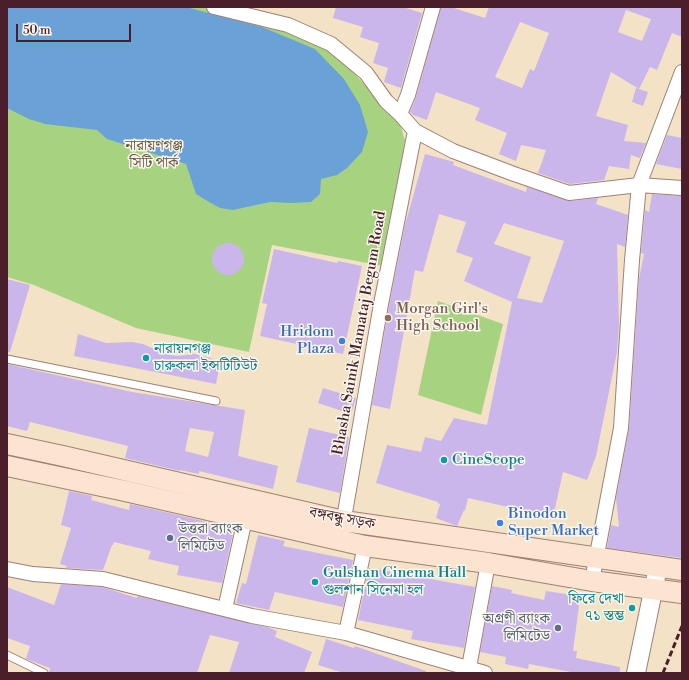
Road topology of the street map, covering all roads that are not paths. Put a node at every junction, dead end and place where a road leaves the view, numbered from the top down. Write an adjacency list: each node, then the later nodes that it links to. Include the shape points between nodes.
1 (214, 7): 4 (street, via 288,26 331,44 366,73 386,101)
2 (433, 7): 4 (street, via 408,95)
3 (682, 72): 6 (street)
4 (400, 114): 5 (street)
5 (415, 131): 6 (street, via 453,151 569,193); 13 (street, Bhasha Sainik Mamataj Begum Road, via 381,304)
6 (639, 185): 7 (street); 16 (street, via 621,428)
7 (682, 188)
8 (7, 360): 9 (lane)
9 (216, 401)
10 (7, 444): 13 (main road, বঙ্গবন্ধু সড়ক)
11 (7, 466): 12 (main road, বঙ্গবন্ধু সড়ক)
12 (245, 520): 14 (main road, বঙ্গবন্ধু সড়ক); 24 (street)
13 (344, 521): 14 (street, Bhasha Sainik Mamataj Begum Road); 16 (main road, বঙ্গবন্ধু সড়ক)
14 (341, 541): 15 (main road, বঙ্গবন্ধু সড়ক)
15 (365, 546): 17 (main road, বঙ্গবন্ধু সড়ক); 25 (street)
16 (597, 558): 18 (main road, বঙ্গবন্ধু সড়ক); 21 (street)
17 (488, 563): 21 (main road, বঙ্গবন্ধু সড়ক); 27 (street)
18 (658, 567): 20 (main road, বঙ্গবন্ধু সড়ক); 22 (street)
19 (7, 569): 24 (street, via 33,574 103,579)
20 (682, 570)
21 (592, 581): 22 (main road, বঙ্গবন্ধু সড়ক)
22 (654, 589): 23 (main road, বঙ্গবন্ধু সড়ক); 30 (street)
23 (682, 592)
24 (225, 609): 25 (street)
25 (346, 633): 27 (street)
26 (7, 655): 28 (lane)
27 (468, 671): 29 (street)
28 (44, 673)
29 (485, 673)
30 (636, 673)

